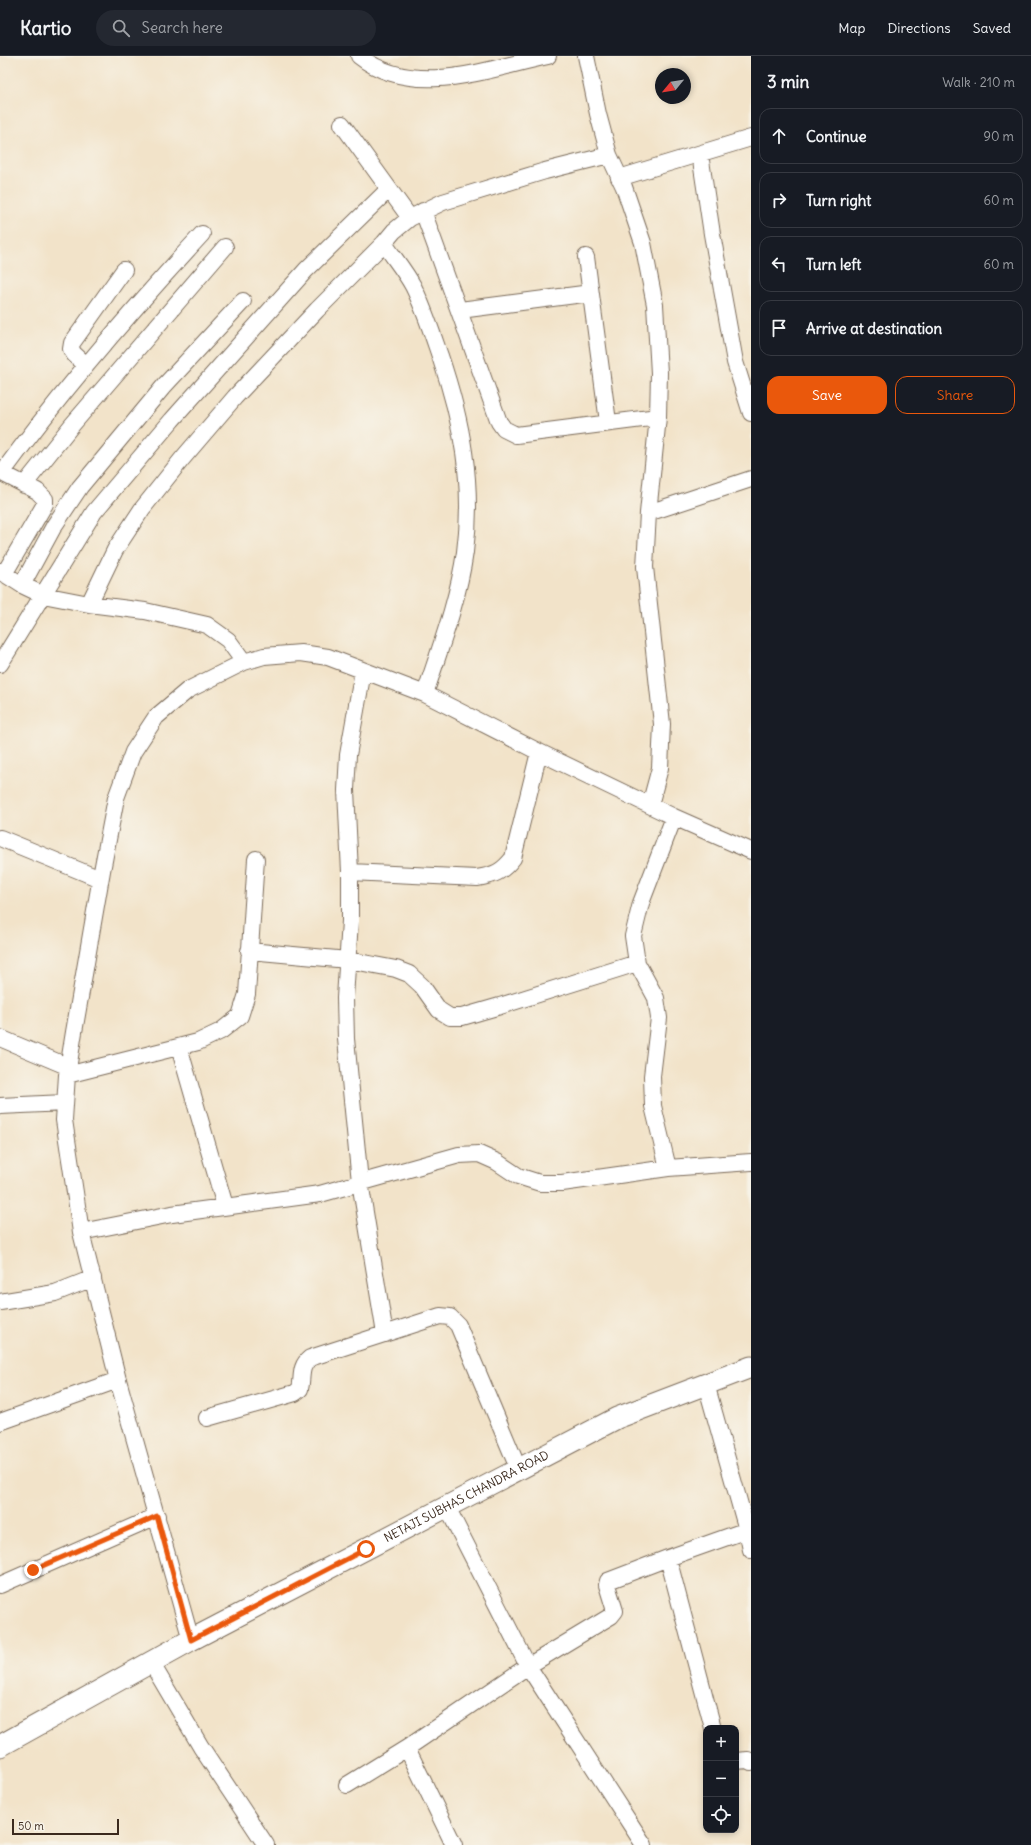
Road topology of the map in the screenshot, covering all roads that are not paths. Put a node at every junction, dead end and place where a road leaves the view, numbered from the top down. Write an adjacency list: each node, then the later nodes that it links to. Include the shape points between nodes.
1 (359, 56): 2 (street, via 389,74 433,80)
2 (548, 56)
3 (586, 56): 7 (street)
4 (342, 124): 9 (street)
5 (751, 138): 6 (street)
6 (700, 154): 8 (street); 20 (street, via 714,250 735,362)
7 (609, 155): 8 (street); 10 (street, via 443,202)
8 (620, 178): 21 (street, via 642,243 655,305 659,373)
9 (388, 189): 10 (street); 29 (street, via 306,270 120,480 94,512)
10 (416, 214): 12 (street, via 394,231); 18 (street)
11 (202, 234): 19 (street)
12 (384, 243): 30 (street, via 235,397 182,459 142,509 115,550); 34 (street, via 412,285 432,332 453,393 465,446 469,500 465,552 452,615)
13 (225, 247): 25 (street, via 77,419)
14 (586, 257): 16 (street)
15 (124, 270): 19 (street, via 72,343 71,349 74,354)
16 (591, 294): 18 (street); 22 (street)
17 (243, 301): 28 (street, via 164,386 80,488 54,526)
18 (460, 310): 22 (street, via 499,422 504,429 516,435)
19 (86, 365): 23 (street)
20 (751, 412)
21 (658, 417): 22 (street); 26 (street)
22 (608, 422)
23 (1, 472): 25 (street)
24 (751, 479): 26 (street)
25 (24, 485): 27 (street, via 42,495 45,504)
26 (648, 513): 36 (street, via 645,567 662,724 660,768)
27 (2, 573): 28 (street)
28 (22, 585): 29 (street)
29 (43, 595): 30 (street); 32 (street)
30 (90, 604): 31 (street, via 145,611 206,625 228,640)
31 (244, 662): 33 (street, via 264,656 301,653 328,657); 42 (street, via 188,690 156,717 133,752 116,798)
32 (0, 664)
33 (363, 671): 34 (street); 41 (street, via 348,755 346,790)
34 (425, 694): 35 (street)
35 (539, 752): 36 (street); 41 (street, via 513,858 505,868 492,876 477,878)
36 (650, 805): 37 (street)
37 (674, 817): 39 (street); 45 (street, via 641,904 633,936)
38 (0, 838): 42 (street)
39 (751, 851)
40 (256, 859): 43 (street)
41 (350, 872): 44 (street)
42 (100, 879): 48 (street)
43 (249, 951): 44 (street); 47 (street, via 247,994 240,1016 221,1031 198,1042)
44 (348, 960): 45 (street, via 409,974 422,986 439,1010 450,1017 462,1017); 53 (street, via 345,998 346,1039)
45 (637, 963): 52 (street, via 656,998 659,1018 652,1076 654,1106)
46 (0, 1038): 48 (street)
47 (179, 1047): 48 (street); 54 (street)
48 (68, 1071): 49 (street)
49 (65, 1102): 50 (street); 55 (street, via 64,1120)
50 (0, 1106)
51 (751, 1162): 52 (street)
52 (668, 1168): 53 (street, via 562,1183 540,1183 518,1176 479,1154 459,1155)
53 (360, 1182): 54 (street, via 320,1194); 58 (street)
54 (225, 1206): 55 (street)
55 (80, 1232): 56 (street)
56 (93, 1278): 57 (street, via 55,1293); 60 (street)
57 (0, 1302)
58 (385, 1334): 62 (street, via 310,1358 301,1369 300,1389 295,1393); 64 (street, via 440,1316 450,1317 458,1325)
59 (751, 1367): 61 (main road, NETAJI SUBHAS CHANDRA ROAD)
60 (118, 1380): 63 (street); 66 (street)
61 (706, 1384): 64 (main road, NETAJI SUBHAS CHANDRA ROAD, via 617,1418); 67 (street)
62 (207, 1418)
63 (0, 1422)
64 (518, 1468): 65 (main road, NETAJI SUBHAS CHANDRA ROAD)
65 (447, 1507): 71 (main road, NETAJI SUBHAS CHANDRA ROAD); 73 (street)
66 (157, 1516): 70 (street); 71 (street)
67 (747, 1530): 68 (street); 69 (street)
68 (751, 1550)
69 (668, 1558): 73 (street, via 608,1581 615,1612); 74 (street)
70 (0, 1585)
71 (191, 1640): 72 (main road, NETAJI SUBHAS CHANDRA ROAD)
72 (152, 1664): 75 (main road, NETAJI SUBHAS CHANDRA ROAD); 80 (street, via 201,1747)
73 (528, 1666): 76 (street); 82 (street)
74 (712, 1725)
75 (0, 1746)
76 (407, 1748): 79 (street); 81 (street)
77 (739, 1761): 78 (street)
78 (751, 1762)
79 (347, 1785)
80 (266, 1845)
81 (454, 1845)
82 (644, 1845)

